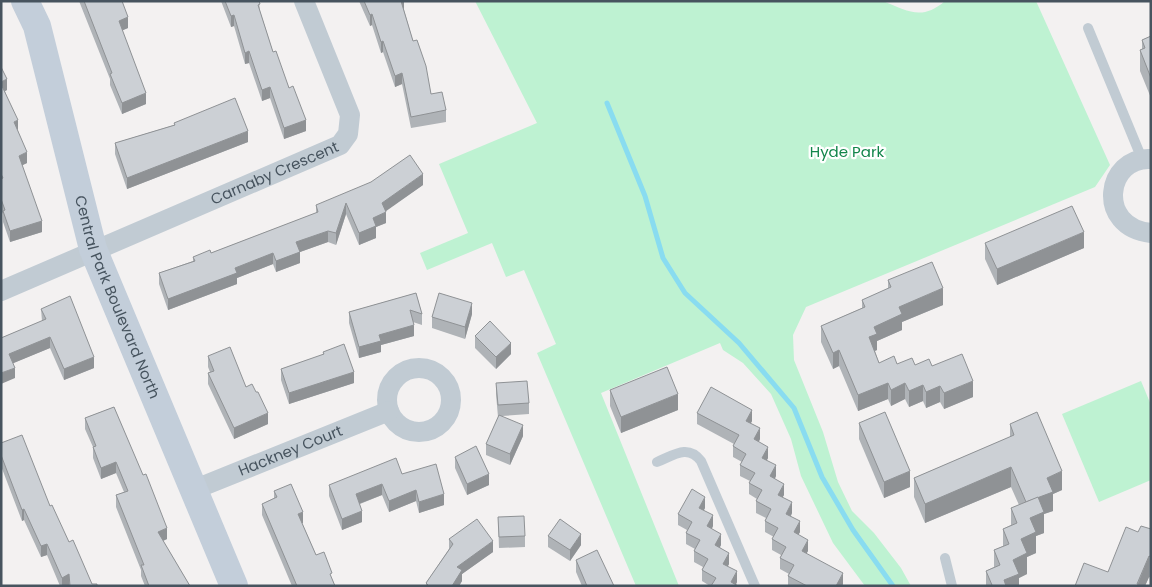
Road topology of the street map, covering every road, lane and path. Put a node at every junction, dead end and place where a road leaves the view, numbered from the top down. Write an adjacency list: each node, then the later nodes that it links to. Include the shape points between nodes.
1 (25, 1): 6 (street, Central Park Boulevard North, via 37,26)
2 (304, 1): 6 (street, Carnaby Crescent, via 350,116 348,134 340,145)
3 (1088, 28): 4 (lane)
4 (1146, 159): 5 (street, via 1121,172 1114,183 1112,196 1116,212 1125,225)
5 (1151, 233)
6 (93, 249): 7 (street, Carnaby Crescent); 10 (street, Central Park Boulevard North)
7 (1, 291)
8 (389, 411): 10 (street, Hackney Court)
9 (657, 462): 13 (lane, via 686,450 695,453)
10 (193, 490): 12 (street, Central Park Boulevard North)
11 (945, 558): 14 (lane)
12 (234, 586)
13 (755, 586)
14 (952, 586)

